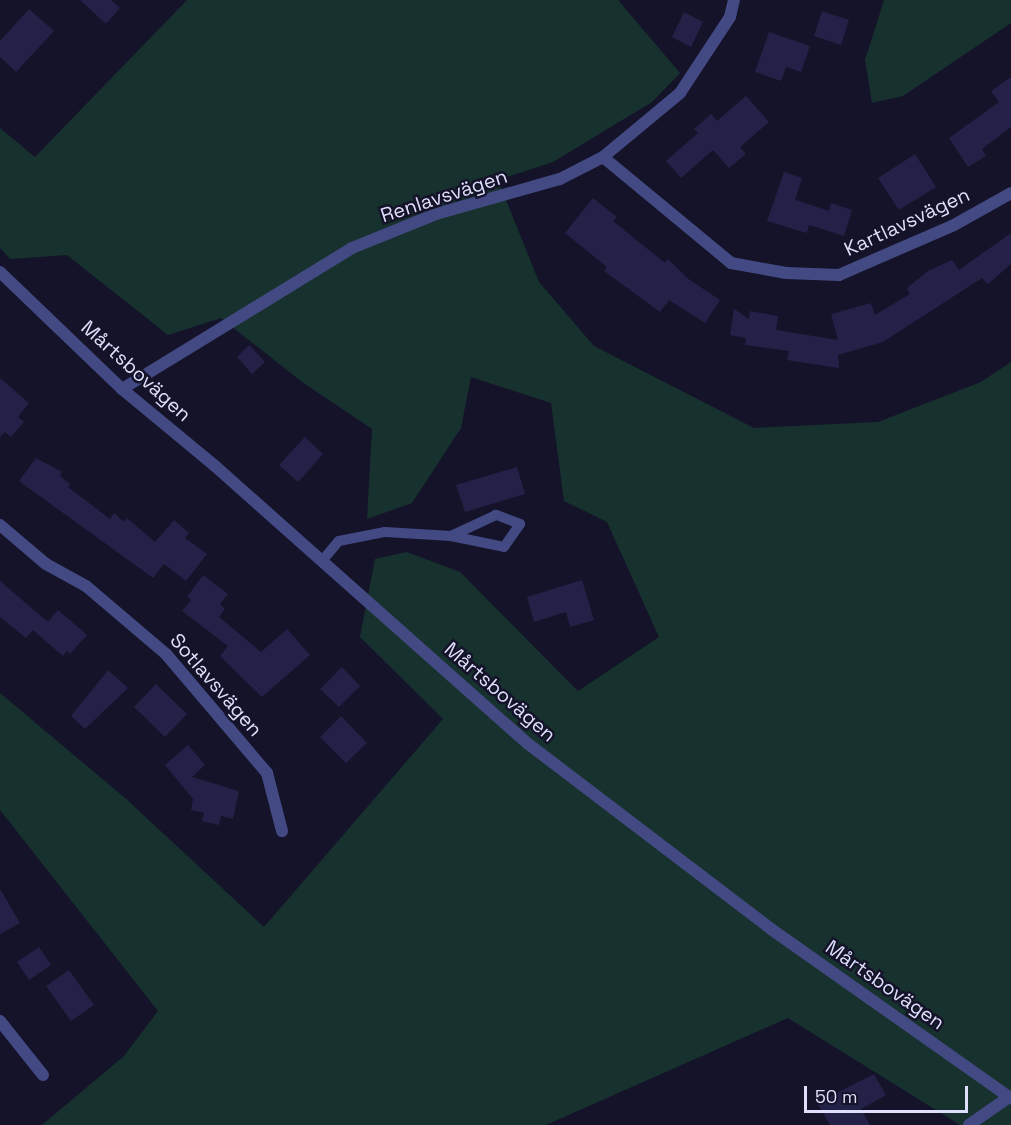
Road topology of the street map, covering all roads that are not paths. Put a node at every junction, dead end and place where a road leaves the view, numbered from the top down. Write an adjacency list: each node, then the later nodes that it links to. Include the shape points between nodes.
1 (734, 0): 2 (street, Renlavsvägen, via 730,17 680,93)
2 (603, 157): 3 (street, Kartlavsvägen, via 731,263 786,273 839,275 954,225); 5 (street, Renlavsvägen, via 560,179 436,214 352,248)
3 (1011, 193)
4 (0, 272): 5 (street, Mårtsbovägen)
5 (122, 389): 8 (street, Mårtsbovägen)
6 (0, 525): 9 (street, Sotlavsvägen, via 46,564 86,586 166,654 267,773)
7 (451, 536): 7 (lane, via 504,547 520,524 496,515); 8 (lane, via 385,532 339,541)
8 (322, 561): 12 (street, Mårtsbovägen, via 527,744 771,929)
9 (282, 831)
10 (0, 1021): 11 (street)
11 (43, 1075)
12 (1010, 1097): 13 (street)
13 (969, 1125)

